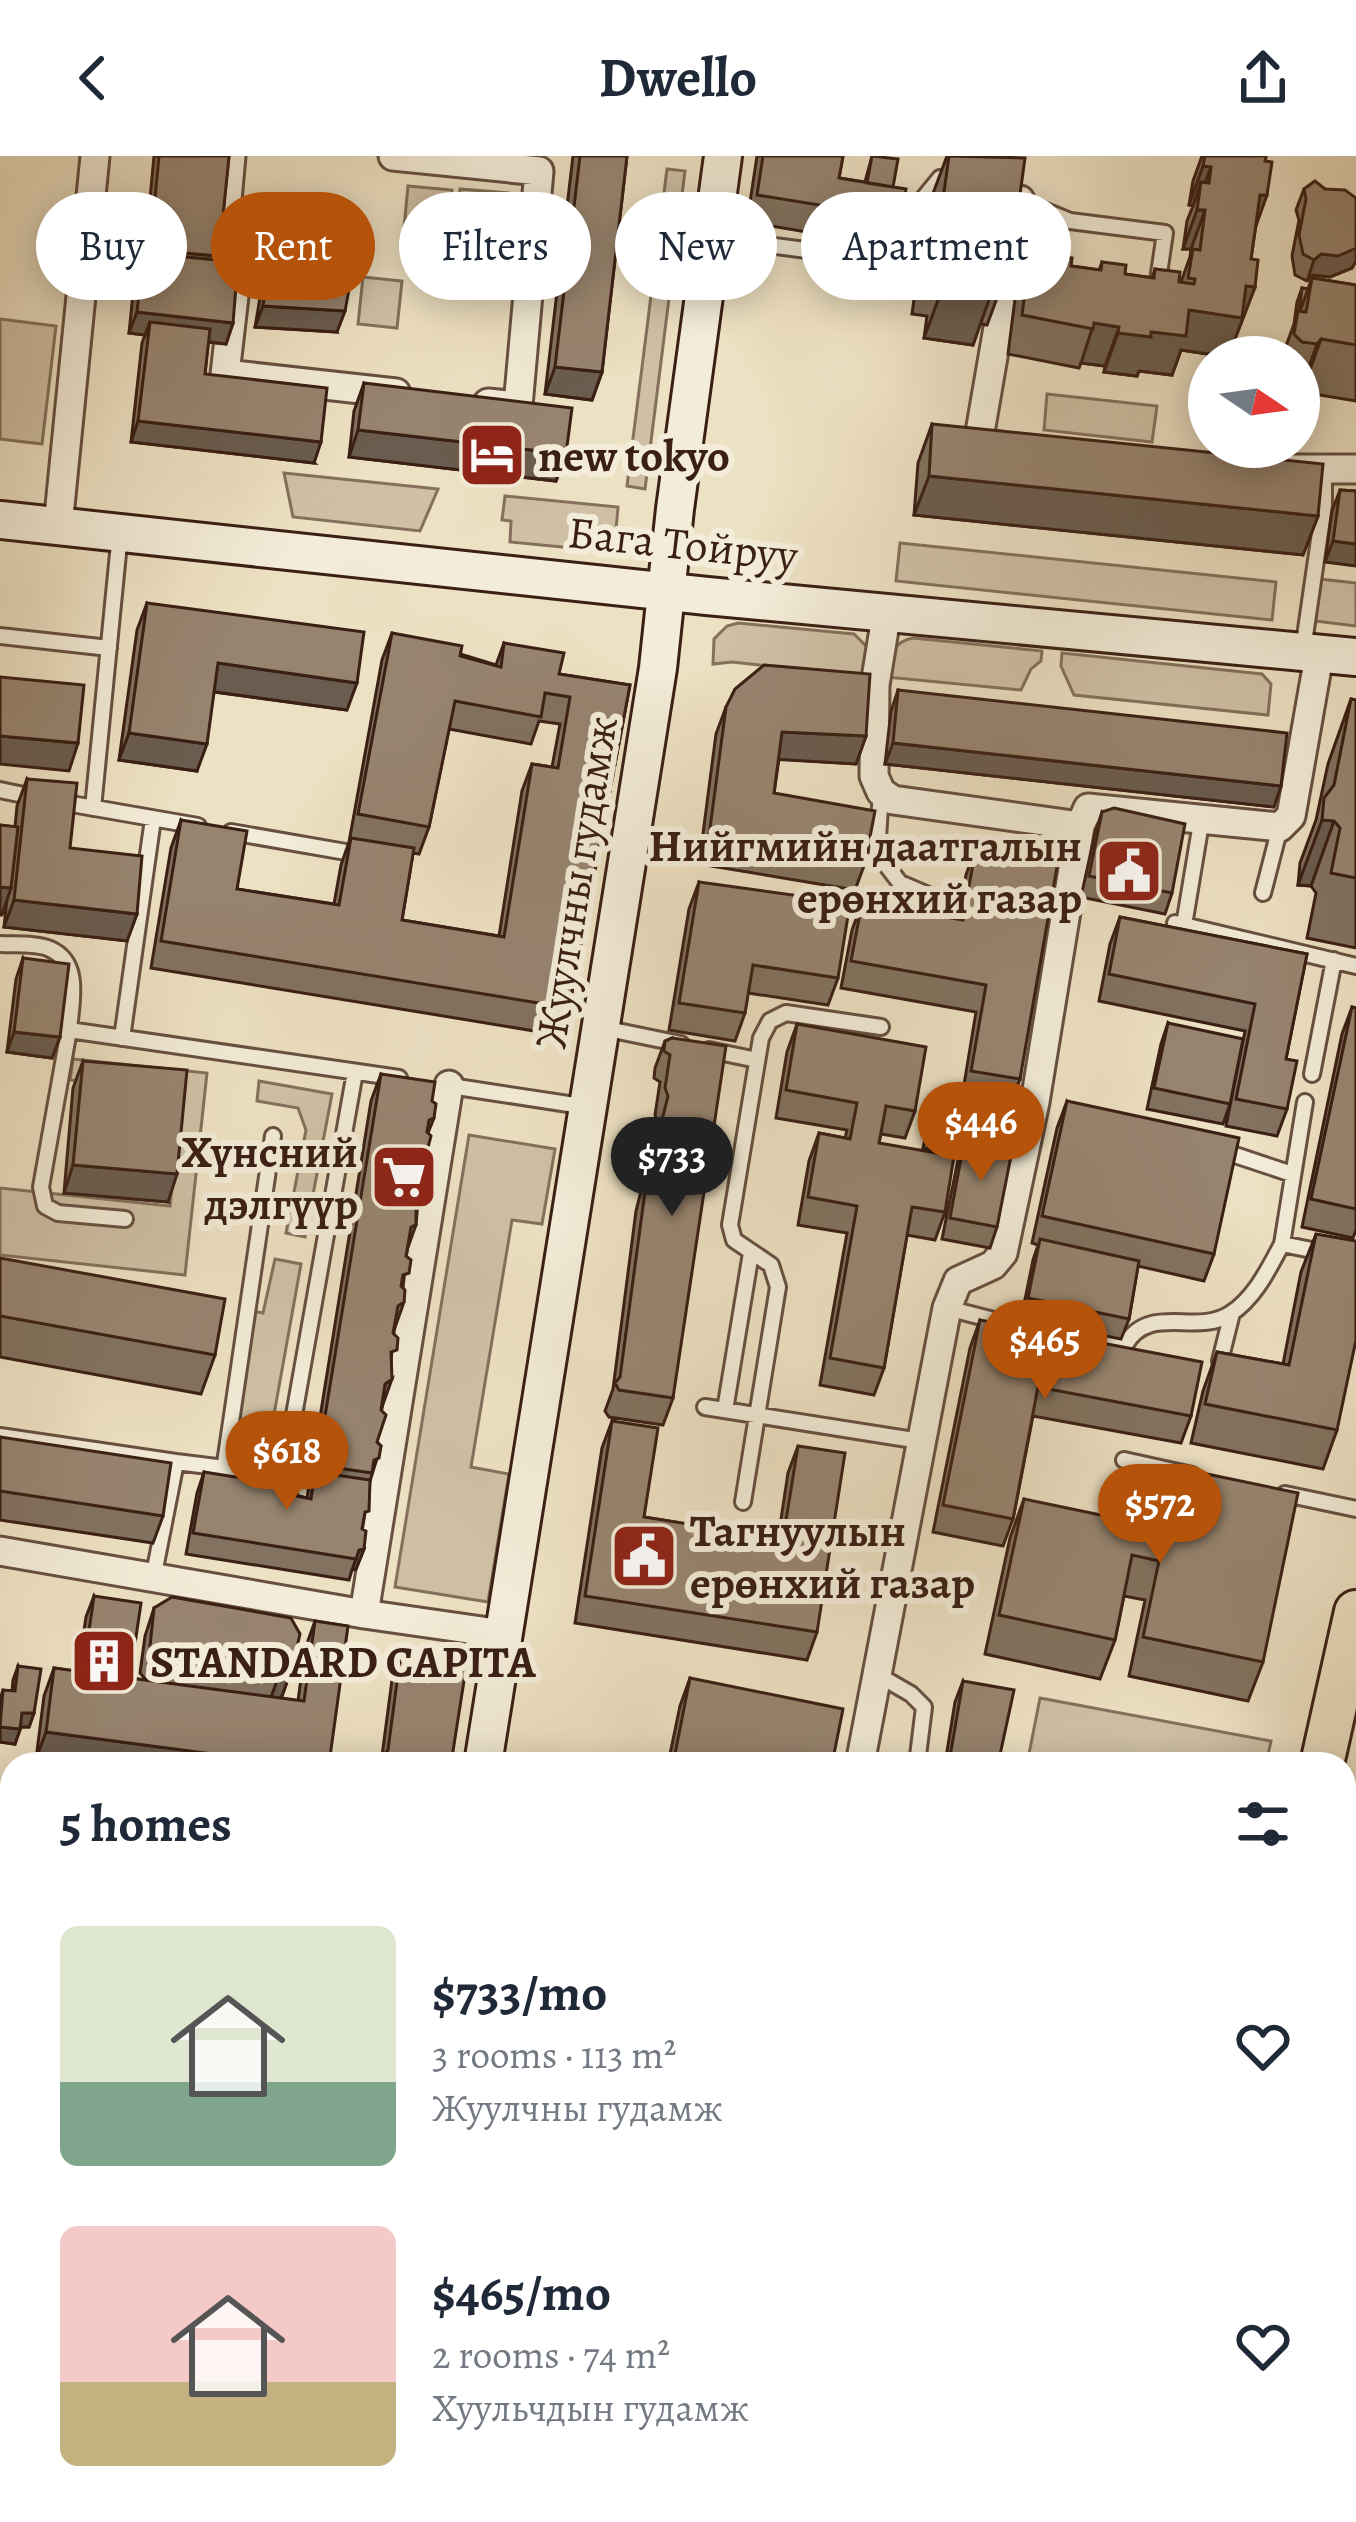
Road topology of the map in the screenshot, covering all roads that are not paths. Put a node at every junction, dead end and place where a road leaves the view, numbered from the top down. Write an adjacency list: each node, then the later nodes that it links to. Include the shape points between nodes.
1 (95, 156): 17 (street)
2 (231, 156): 3 (street, via 221,266 236,279 226,374 518,406 539,171)
3 (393, 156)
4 (723, 156): 6 (main road, Жуулчны гудамж)
5 (974, 184): 8 (lane, via 940,178 913,211 906,263)
6 (718, 192)
7 (1071, 221): 9 (lane, via 1166,233 1156,293)
8 (777, 246)
9 (1132, 291)
10 (704, 300): 19 (main road, Жуулчны гудамж)
11 (998, 300): 12 (street, via 978,444)
12 (1024, 449)
13 (1272, 468): 15 (street)
14 (1356, 469): 15 (street)
15 (1324, 471): 23 (lane)
16 (0, 520): 17 (main road, Бага Тойруу)
17 (58, 526): 18 (main road, Бага Тойруу)
18 (120, 533): 19 (main road, Бага Тойруу); 22 (lane)
19 (668, 590): 20 (main road, Бага Тойруу); 38 (main road, Жуулчны гудамж)
20 (887, 611): 23 (main road, Бага Тойруу); 26 (street, via 875,685 874,776)
21 (0, 636): 22 (lane)
22 (109, 648): 27 (lane)
23 (1311, 655): 24 (main road, Бага Тойруу); 31 (street, via 1291,816)
24 (1356, 658)
25 (0, 790): 27 (lane)
26 (881, 792): 30 (street); 34 (lane, via 878,853 900,883)
27 (93, 808): 29 (lane)
28 (1202, 818): 30 (street, via 1088,808); 31 (street); 36 (lane, via 1179,924)
29 (152, 819): 32 (lane); 41 (lane)
30 (1080, 826): 57 (street, via 1046,1105 1003,1253 958,1281)
31 (1280, 827): 33 (lane)
32 (368, 856)
33 (1263, 893)
34 (935, 898)
35 (0, 944): 40 (lane, via 50,948 65,963 73,975)
36 (1334, 961): 37 (lane); 44 (lane)
37 (1356, 966)
38 (600, 1027): 42 (lane); 47 (main road, Жуулчны гудамж)
39 (881, 1027): 42 (lane, via 786,1013 770,1021)
40 (69, 1030): 41 (lane); 51 (lane, via 41,1187 45,1206)
41 (122, 1038): 43 (lane)
42 (757, 1060): 53 (lane, via 730,1226)
43 (355, 1072): 45 (lane); 69 (lane, via 286,1460 273,1474)
44 (1312, 1074)
45 (449, 1085): 47 (lane); 77 (street)
46 (1305, 1102): 50 (lane)
47 (588, 1107): 78 (main road, Жуулчны гудамж)
48 (273, 1136): 56 (lane)
49 (1210, 1148): 50 (lane)
50 (1292, 1174): 52 (lane)
51 (125, 1219)
52 (1282, 1244): 54 (lane); 58 (lane)
53 (752, 1253): 63 (lane); 64 (lane, via 771,1265 778,1287)
54 (1356, 1259)
55 (226, 1301): 56 (lane)
56 (248, 1304): 69 (lane)
57 (947, 1308): 59 (lane); 66 (street)
58 (1232, 1312): 60 (lane, via 1210,1323 1156,1321 1125,1345); 61 (lane)
59 (1048, 1334)
60 (1091, 1343)
61 (1220, 1361)
62 (705, 1407): 63 (lane)
63 (725, 1410): 64 (lane)
64 (759, 1417): 66 (lane); 72 (lane)
65 (0, 1436): 68 (lane)
66 (920, 1442): 80 (street)
67 (1124, 1460): 70 (lane)
68 (176, 1462): 69 (lane); 75 (lane)
69 (224, 1470)
70 (1217, 1480)
71 (1263, 1489): 73 (lane)
72 (743, 1502)
73 (1356, 1509)
74 (0, 1551): 75 (street)
75 (153, 1579): 77 (street)
76 (1356, 1612): 79 (main road)
77 (364, 1614): 78 (street)
78 (503, 1634): 81 (main road, Жуулчны гудамж)
79 (1351, 1657): 84 (main road)
80 (878, 1675): 82 (street); 83 (lane, via 925,1707)
81 (485, 1752)
82 (862, 1752)
83 (918, 1752)
84 (1325, 1752)

